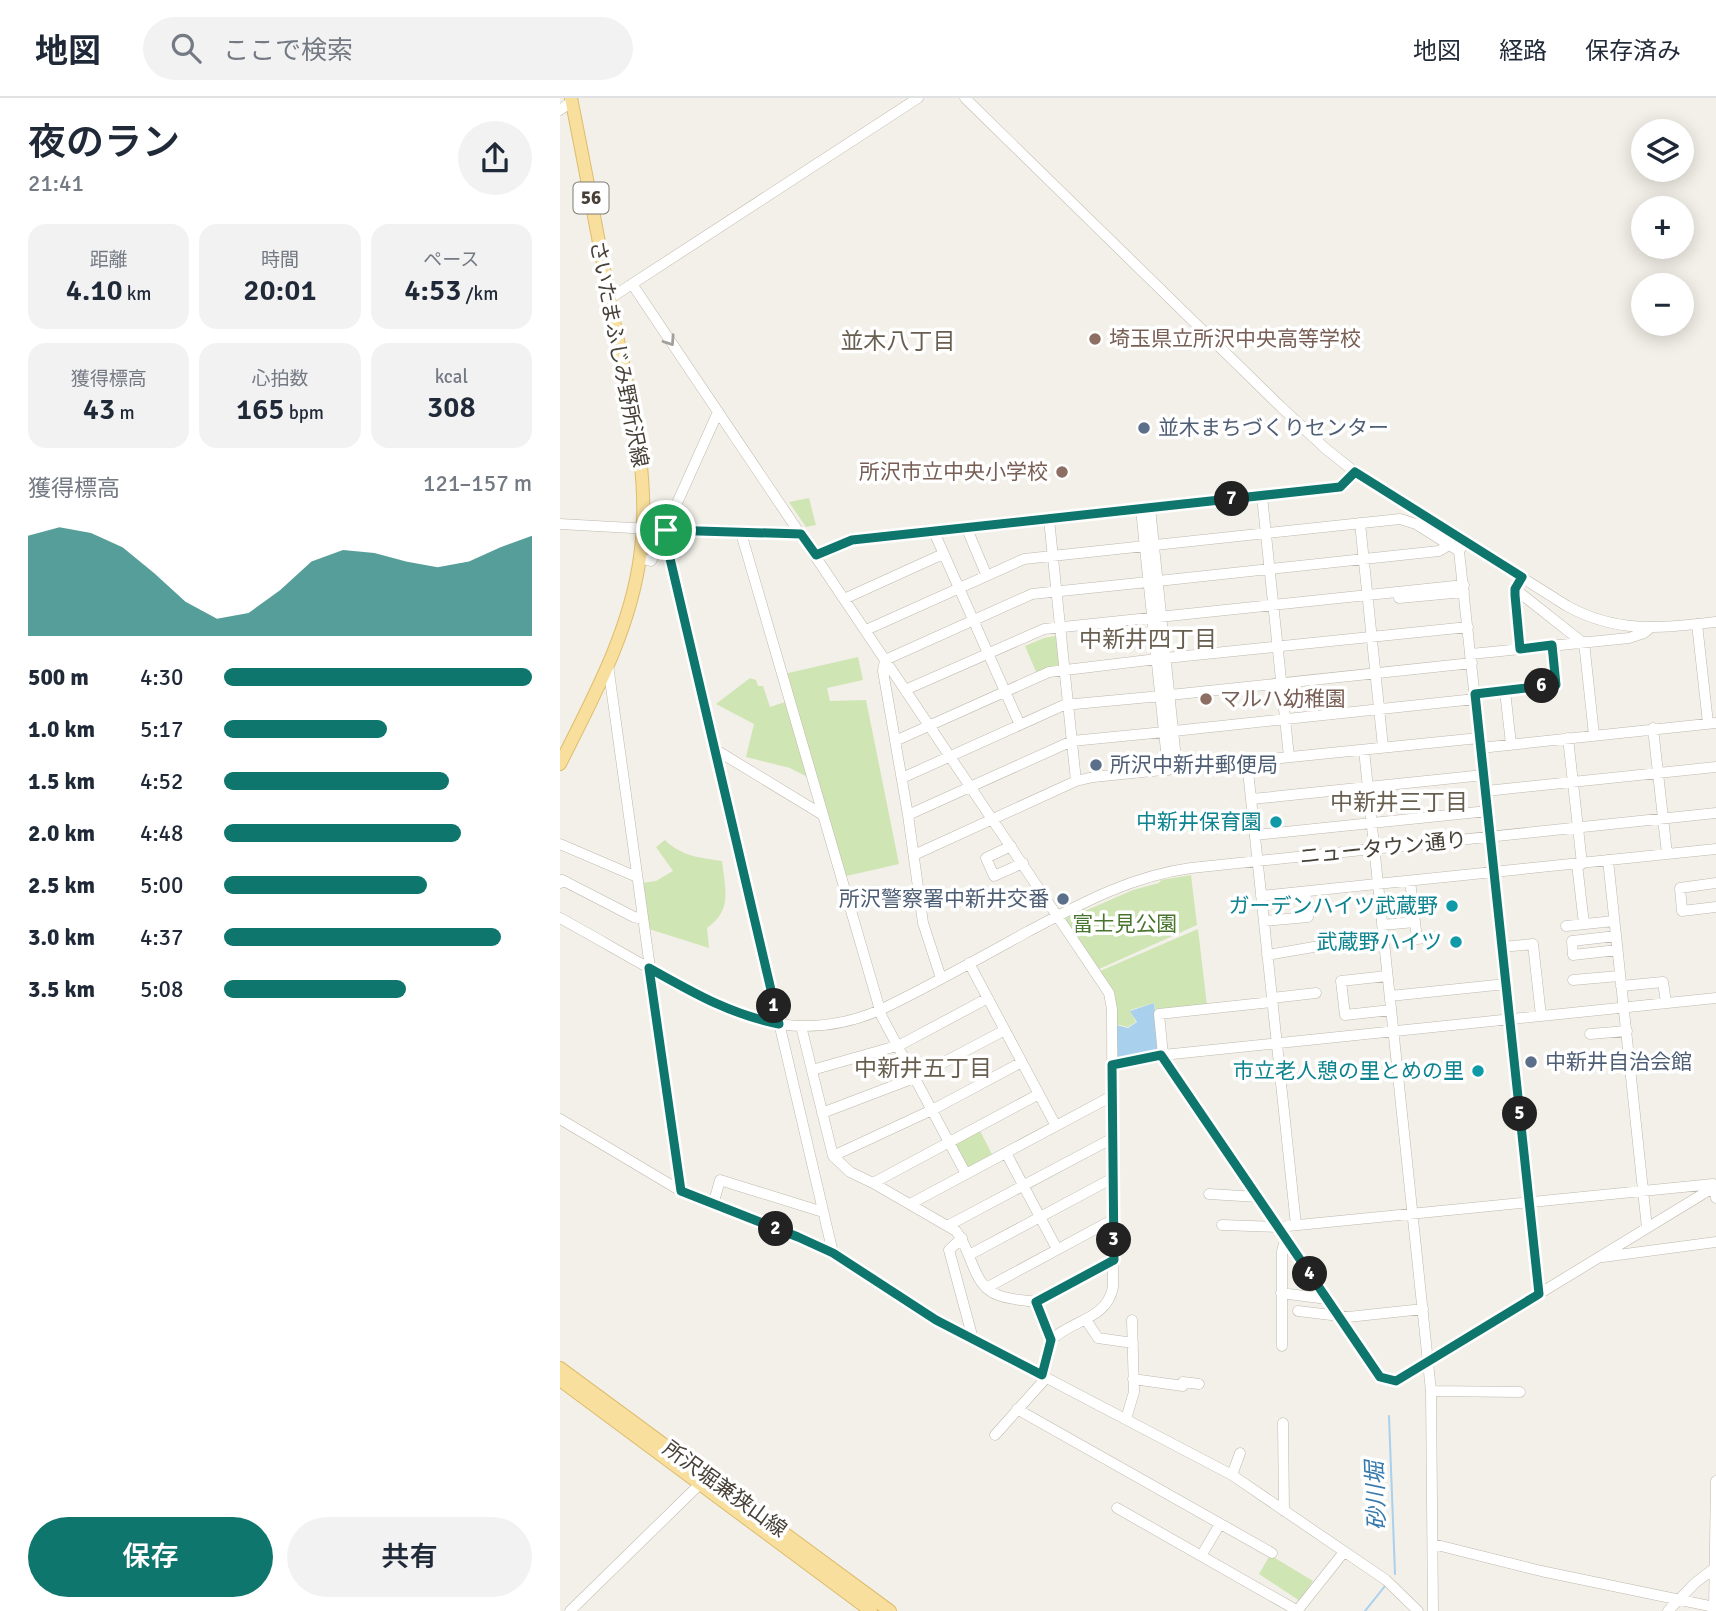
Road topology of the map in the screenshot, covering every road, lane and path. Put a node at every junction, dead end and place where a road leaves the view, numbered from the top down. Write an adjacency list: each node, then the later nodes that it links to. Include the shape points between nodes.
1 (918, 98): 5 (street)
2 (965, 98): 8 (street, via 1281,407)
3 (571, 100): 4 (street); 6 (main road, さいたまふじみ野所沢線 / 56)
4 (560, 110)
5 (632, 284): 6 (street); 7 (street, one-way to 7)
6 (609, 299): 15 (main road, さいたまふじみ野所沢線 / 56, via 640,452)
7 (718, 412): 17 (street); 20 (street)
8 (1355, 472): 9 (street, via 1340,487); 21 (street)
9 (1262, 496): 10 (street); 19 (street)
10 (1146, 509): 11 (street); 22 (street)
11 (1049, 519): 14 (street); 27 (street)
12 (1360, 523): 19 (street); 23 (street, via 1406,520); 29 (street)
13 (560, 524): 15 (street)
14 (967, 528): 16 (street); 31 (street)
15 (642, 530): 17 (street); 28 (main road, さいたまふじみ野所沢線 / 56)
16 (934, 532): 25 (street); 26 (street, via 852,540)
17 (665, 533): 18 (street); 28 (street, via 651,561); 82 (street)
18 (741, 533): 20 (street); 101 (street)
19 (1266, 533): 22 (street); 30 (street)
20 (801, 534): 26 (street)
21 (1466, 541): 24 (street); 32 (street)
22 (1149, 545): 27 (street); 33 (street)
23 (1449, 545): 24 (street); 29 (street, via 1439,551)
24 (1459, 551): 35 (street)
25 (943, 554): 34 (street); 39 (street)
26 (816, 555): 39 (street)
27 (1052, 556): 31 (street, via 1024,559); 37 (street)
28 (640, 558): 58 (main road, さいたまふじみ野所沢線 / 56, via 629,610)
29 (1364, 559): 30 (street); 38 (street)
30 (1270, 569): 33 (street); 40 (street)
31 (986, 574): 34 (street)
32 (1522, 577): 36 (street); 46 (street, via 1591,618)
33 (1153, 581): 37 (street); 42 (street)
34 (958, 587): 41 (street); 47 (street)
35 (1464, 588): 38 (street); 45 (street)
36 (1515, 589): 50 (street); 53 (street)
37 (1056, 591): 41 (street, via 1032,594); 48 (street)
38 (1368, 598): 40 (street); 49 (street)
39 (844, 599): 47 (street)
40 (1274, 608): 42 (street); 52 (street)
41 (973, 620): 54 (street); 57 (street)
42 (1158, 620): 48 (street); 55 (street)
43 (1716, 622): 44 (street)
44 (1697, 624): 46 (street); 70 (street)
45 (1468, 627): 49 (street); 56 (street)
46 (1650, 628): 50 (street, via 1629,638)
47 (866, 630): 57 (street)
48 (1061, 631): 54 (street); 59 (street)
49 (1372, 637): 52 (street); 60 (street)
50 (1583, 642): 51 (street); 75 (street)
51 (1552, 645): 53 (street); 62 (street, via 1556,685)
52 (1278, 647): 55 (street); 61 (street)
53 (1520, 649): 56 (street)
54 (989, 656): 63 (street); 64 (street)
55 (1162, 659): 59 (street); 65 (street)
56 (1471, 659): 60 (street); 66 (street)
57 (885, 660): 64 (street); 77 (street)
58 (608, 665): 87 (main road, さいたまふじみ野所沢線 / 56); 120 (street)
59 (1064, 668): 63 (street); 67 (street)
60 (1376, 673): 61 (street); 68 (street)
61 (1282, 683): 65 (street); 69 (street)
62 (1505, 691): 66 (street); 80 (street)
63 (1005, 692): 71 (street); 72 (street)
64 (907, 693): 72 (street)
65 (1165, 695): 67 (street); 74 (street)
66 (1475, 697): 68 (street); 79 (street)
67 (1068, 705): 71 (street); 78 (street)
68 (1379, 709): 69 (street); 81 (street)
69 (1285, 719): 74 (street); 85 (street)
70 (1712, 723): 73 (street)
71 (1020, 725): 84 (street)
72 (929, 726): 77 (street); 84 (street)
73 (1653, 728): 75 (street); 90 (street)
74 (1169, 732): 78 (street); 89 (street)
75 (1594, 735): 76 (street)
76 (1568, 738): 80 (street); 94 (street)
77 (895, 741): 92 (street)
78 (1072, 741): 93 (street); 96 (street)
79 (1480, 743): 80 (street); 81 (street); 91 (street)
80 (1511, 744)
81 (1383, 747): 83 (street)
82 (716, 750): 101 (street); 161 (street)
83 (1364, 750): 85 (street); 95 (street)
84 (951, 756): 92 (street); 96 (street)
85 (1289, 757): 86 (street)
86 (1247, 761): 89 (street); 98 (street)
87 (560, 764)
88 (1716, 767): 90 (street)
89 (1173, 769): 93 (street)
90 (1657, 773): 94 (street); 104 (street)
91 (1484, 775): 95 (street); 97 (street)
92 (902, 778): 102 (street)
93 (1076, 781): 103 (street)
94 (1573, 781): 97 (street); 106 (street)
95 (1367, 786): 98 (street); 105 (street)
96 (971, 787): 102 (street); 103 (street)
97 (1486, 791): 99 (street)
98 (1252, 799): 107 (street)
99 (1488, 811): 105 (street); 108 (street)
100 (1716, 813): 104 (street, ニュータウン通り)
101 (824, 815): 157 (street)
102 (908, 815): 114 (street)
103 (992, 818): 110 (street); 114 (street)
104 (1663, 818): 106 (street, ニュータウン通り); 113 (street)
105 (1371, 824): 107 (street); 111 (street)
106 (1577, 827): 108 (street, ニュータウン通り); 118 (street)
107 (1255, 835): 116 (street)
108 (1490, 836): 111 (street, ニュータウン通り); 119 (street)
109 (560, 844): 120 (street)
110 (1011, 846): 117 (street); 117 (street, via 986,858 994,876)
111 (1374, 849): 116 (street, ニュータウン通り); 124 (street)
112 (1716, 849): 113 (street)
113 (1667, 854): 115 (street)
114 (914, 855): 146 (street, via 923,923)
115 (1608, 860): 118 (street); 132 (street)
116 (1257, 861): 126 (street); 128 (street, ニュータウン通り, via 1142,878)
117 (1023, 863): 128 (street)
118 (1580, 864): 119 (street); 134 (street)
119 (1494, 873): 121 (street); 140 (street)
120 (637, 877): 130 (street)
121 (1410, 881): 124 (street); 133 (street)
122 (560, 883): 130 (street, via 562,880)
123 (1716, 883): 127 (street, via 1680,888 1682,911)
124 (1377, 884): 125 (street); 135 (street)
125 (1305, 892): 126 (street); 131 (street, via 1308,917)
126 (1261, 896): 131 (street)
127 (1716, 907)
128 (1059, 915): 143 (street, ニュータウン通り); 171 (street, via 1109,993)
129 (560, 918): 144 (street, ニュータウン通り)
130 (643, 919): 144 (street)
131 (1264, 921): 142 (street)
132 (1614, 921): 134 (street); 137 (street)
133 (1415, 922): 135 (street); 138 (street, via 1417,939)
134 (1584, 924): 136 (street)
135 (1382, 925): 139 (street)
136 (1566, 926)
137 (1616, 936): 141 (street); 141 (street, via 1572,941 1573,956)
138 (1433, 937)
139 (1383, 942): 142 (street, via 1331,944); 145 (street)
140 (1502, 947): 149 (street); 159 (street, via 1533,944)
141 (1617, 950): 148 (street)
142 (1267, 955): 154 (street)
143 (969, 963): 146 (street, ニュータウン通り); 152 (street)
144 (649, 968): 161 (street, ニュータウン通り, via 722,1008); 189 (street)
145 (1387, 976): 151 (street); 158 (street, via 1341,981 1345,1015)
146 (941, 978): 157 (street, ニュータウン通り)
147 (1573, 980): 148 (street)
148 (1620, 981): 155 (street, via 1663,982); 156 (street)
149 (1506, 984): 151 (street); 160 (street)
150 (1317, 993): 154 (street)
151 (1390, 996): 158 (street)
152 (988, 998): 163 (street); 168 (street)
153 (1716, 998): 155 (street)
154 (1272, 1000): 167 (street); 169 (street, via 1159,1014)
155 (1665, 1003): 156 (street)
156 (1623, 1007): 159 (street); 165 (street)
157 (880, 1010): 162 (street, ニュータウン通り, via 841,1022); 168 (street)
158 (1391, 1010): 164 (street)
159 (1541, 1016): 160 (street)
160 (1510, 1019): 164 (street); 194 (street)
161 (779, 1024): 162 (street, ニュータウン通り); 197 (street)
162 (801, 1026): 172 (street)
163 (1005, 1030): 170 (street); 173 (street)
164 (1393, 1031): 167 (street); 198 (street)
165 (1627, 1031): 166 (street); 190 (street)
166 (1590, 1034)
167 (1277, 1044): 169 (street); 203 (street)
168 (897, 1046): 172 (street); 173 (street)
169 (1162, 1055): 171 (street); 192 (street)
170 (1022, 1062): 174 (street); 176 (street)
171 (1112, 1065): 175 (street)
172 (812, 1070): 177 (street)
173 (915, 1078): 176 (street); 177 (street)
174 (1039, 1094): 179 (street); 181 (street)
175 (1112, 1096): 179 (street); 180 (street)
176 (931, 1110): 181 (street); 183 (street)
177 (822, 1113): 183 (street)
178 (560, 1119): 189 (street)
179 (1056, 1126): 182 (street)
180 (1113, 1138): 185 (street); 187 (street)
181 (948, 1142): 184 (street); 186 (street)
182 (1006, 1153): 184 (street); 187 (street)
183 (833, 1156): 186 (street, via 850,1172)
184 (966, 1174): 195 (street)
185 (1113, 1178): 199 (street); 200 (street)
186 (873, 1183): 195 (street)
187 (1024, 1185): 199 (street); 202 (street)
188 (1716, 1187): 190 (street); 193 (street); 205 (street)
189 (681, 1191): 196 (street)
190 (1642, 1191): 194 (street); 205 (street)
191 (1209, 1194): 192 (street)
192 (1258, 1197): 204 (street)
193 (1716, 1198)
194 (1529, 1202): 198 (street); 216 (street)
195 (910, 1204): 202 (street)
196 (713, 1205): 197 (street, via 720,1181); 210 (street)
197 (823, 1212): 210 (street)
198 (1412, 1213): 203 (street); 219 (street)
199 (1040, 1217): 209 (street); 211 (street)
200 (1114, 1219): 209 (street); 213 (street)
201 (1222, 1225): 204 (street)
202 (948, 1226): 207 (street)
203 (1296, 1226): 204 (street)
204 (1278, 1227): 206 (street)
205 (1647, 1228): 212 (street)
206 (1286, 1237): 215 (street); 217 (street)
207 (962, 1238): 211 (street); 224 (street, via 949,1250)
208 (1716, 1242): 212 (street)
209 (1057, 1249): 214 (street)
210 (833, 1253): 224 (street)
211 (969, 1255): 214 (street)
212 (1599, 1258): 216 (street)
213 (1114, 1260): 218 (street); 222 (street, via 1111,1297)
214 (986, 1288): 218 (street, via 1002,1297)
215 (1281, 1293): 217 (street); 227 (street)
216 (1539, 1294): 228 (street)
217 (1327, 1299): 221 (street)
218 (1036, 1302): 225 (street)
219 (1423, 1309): 221 (street); 228 (street)
220 (1298, 1311): 221 (street)
221 (1340, 1317): 228 (street, via 1380,1377 1396,1381)
222 (1086, 1320): 225 (street); 226 (street, via 1098,1338)
223 (1132, 1320): 226 (street)
224 (973, 1339): 230 (street)
225 (1051, 1340): 230 (street)
226 (1133, 1343): 231 (street)
227 (1282, 1346)
228 (1429, 1361): 234 (street)
229 (560, 1368): 256 (main road, 所沢堀兼狭山線)
230 (1044, 1376): 236 (street); 237 (street)
231 (1133, 1379): 233 (street); 237 (street)
232 (560, 1380): 243 (main road, 所沢堀兼狭山線)
233 (1199, 1384)
234 (1431, 1391): 235 (street); 247 (street)
235 (1520, 1392)
236 (1017, 1409): 239 (street); 246 (street)
237 (1126, 1419): 241 (street)
238 (1283, 1423): 245 (street)
239 (995, 1436)
240 (1240, 1453): 241 (street)
241 (1232, 1475): 245 (street)
242 (1716, 1481): 251 (street)
243 (700, 1484): 254 (street); 255 (main road, 所沢堀兼狭山線)
244 (1117, 1508): 250 (street)
245 (1284, 1511): 248 (street)
246 (1220, 1524): 249 (street); 250 (street)
247 (1433, 1544): 252 (street); 259 (street)
248 (1344, 1552): 257 (street); 258 (street, via 1391,1584)
249 (1272, 1553)
250 (1201, 1556): 257 (street)
251 (1715, 1567): 252 (street); 253 (street)
252 (1679, 1600): 253 (street); 260 (street)
253 (1714, 1609)
254 (570, 1611)
255 (871, 1611)
256 (890, 1611)
257 (1298, 1611)
258 (1418, 1611)
259 (1433, 1611)
260 (1668, 1611)

